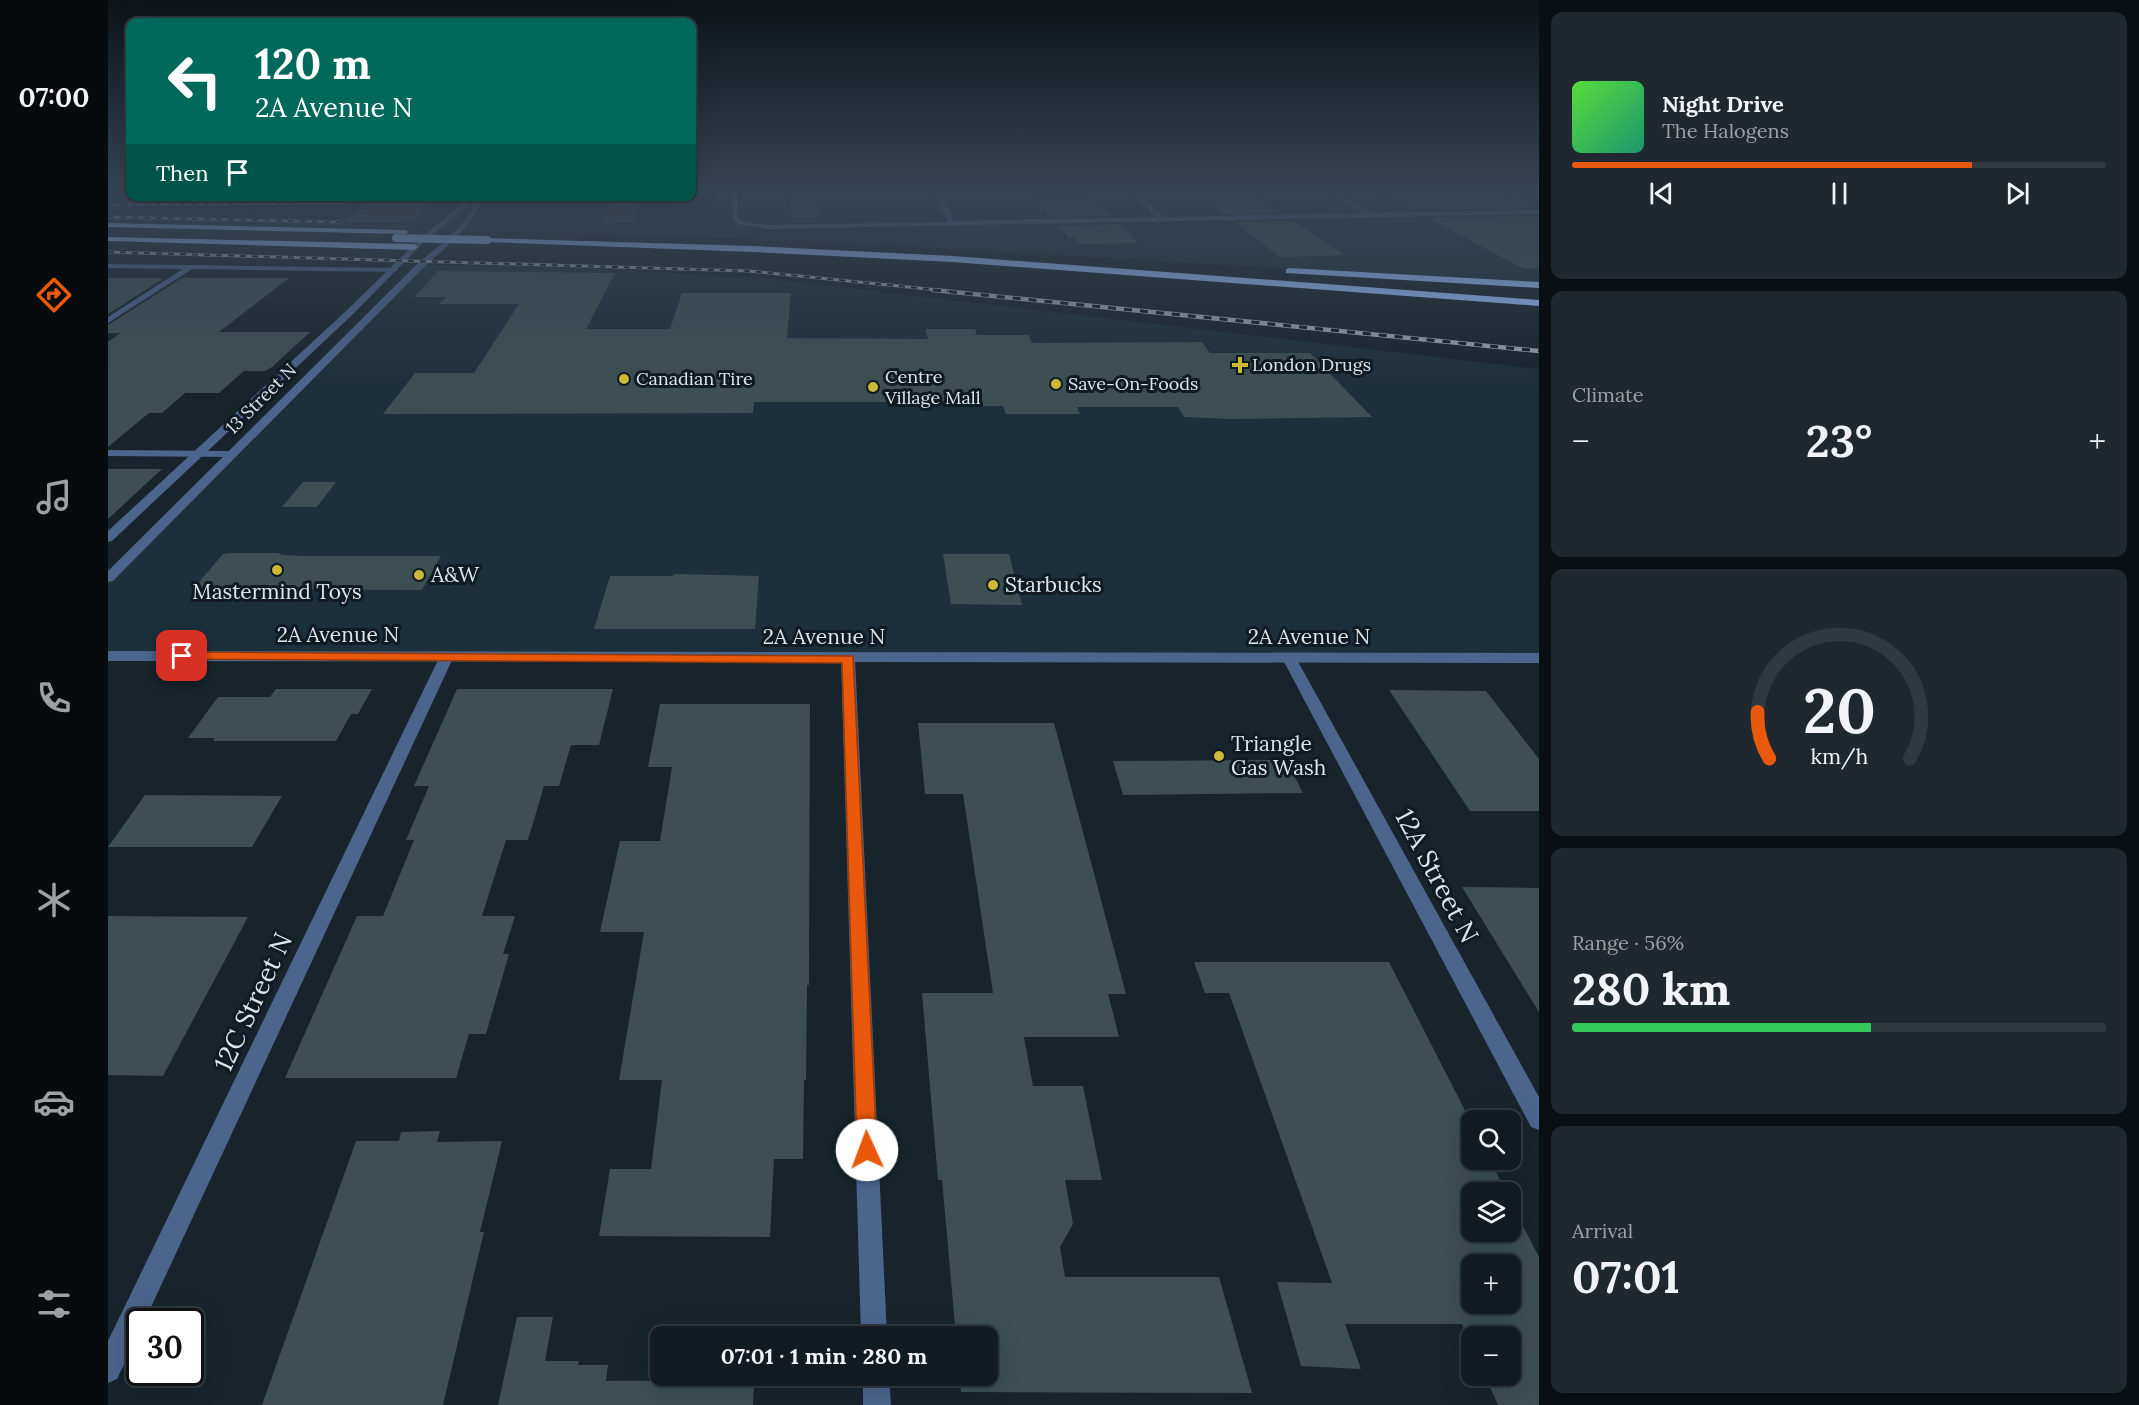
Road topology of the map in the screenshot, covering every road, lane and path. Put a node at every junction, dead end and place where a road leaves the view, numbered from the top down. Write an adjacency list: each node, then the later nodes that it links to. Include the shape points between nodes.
1 (405, 258): 9 (street, 13 Street N)
2 (430, 258): 19 (street, 13 Street N)
3 (915, 258): 11 (highway)
4 (1058, 258): 5 (highway)
5 (1133, 262): 6 (highway); 13 (highway)
6 (1156, 264)
7 (108, 266): 8 (street)
8 (191, 267): 9 (street); 16 (street)
9 (394, 270): 18 (street, 13 Street N)
10 (1283, 271): 12 (highway)
11 (1195, 276): 14 (highway); 15 (highway)
12 (1539, 285)
13 (1539, 294)
14 (1539, 303)
15 (1539, 313)
16 (108, 321)
17 (108, 453): 18 (street)
18 (196, 454): 19 (street); 20 (street, 13 Street N)
19 (231, 454): 21 (street, 13 Street N)
20 (108, 538)
21 (108, 578)
22 (108, 656): 23 (street, 2A Avenue N)
23 (447, 656): 26 (street, 2A Avenue N); 29 (street, 12C Street N)
24 (1289, 658): 25 (street, 2A Avenue N); 26 (street, 2A Avenue N); 27 (street, 12A Street N)
25 (1539, 658)
26 (848, 659): 28 (street)
27 (1539, 1119)
28 (874, 1326)
29 (108, 1370)
30 (876, 1386): 31 (street)
31 (877, 1405)

